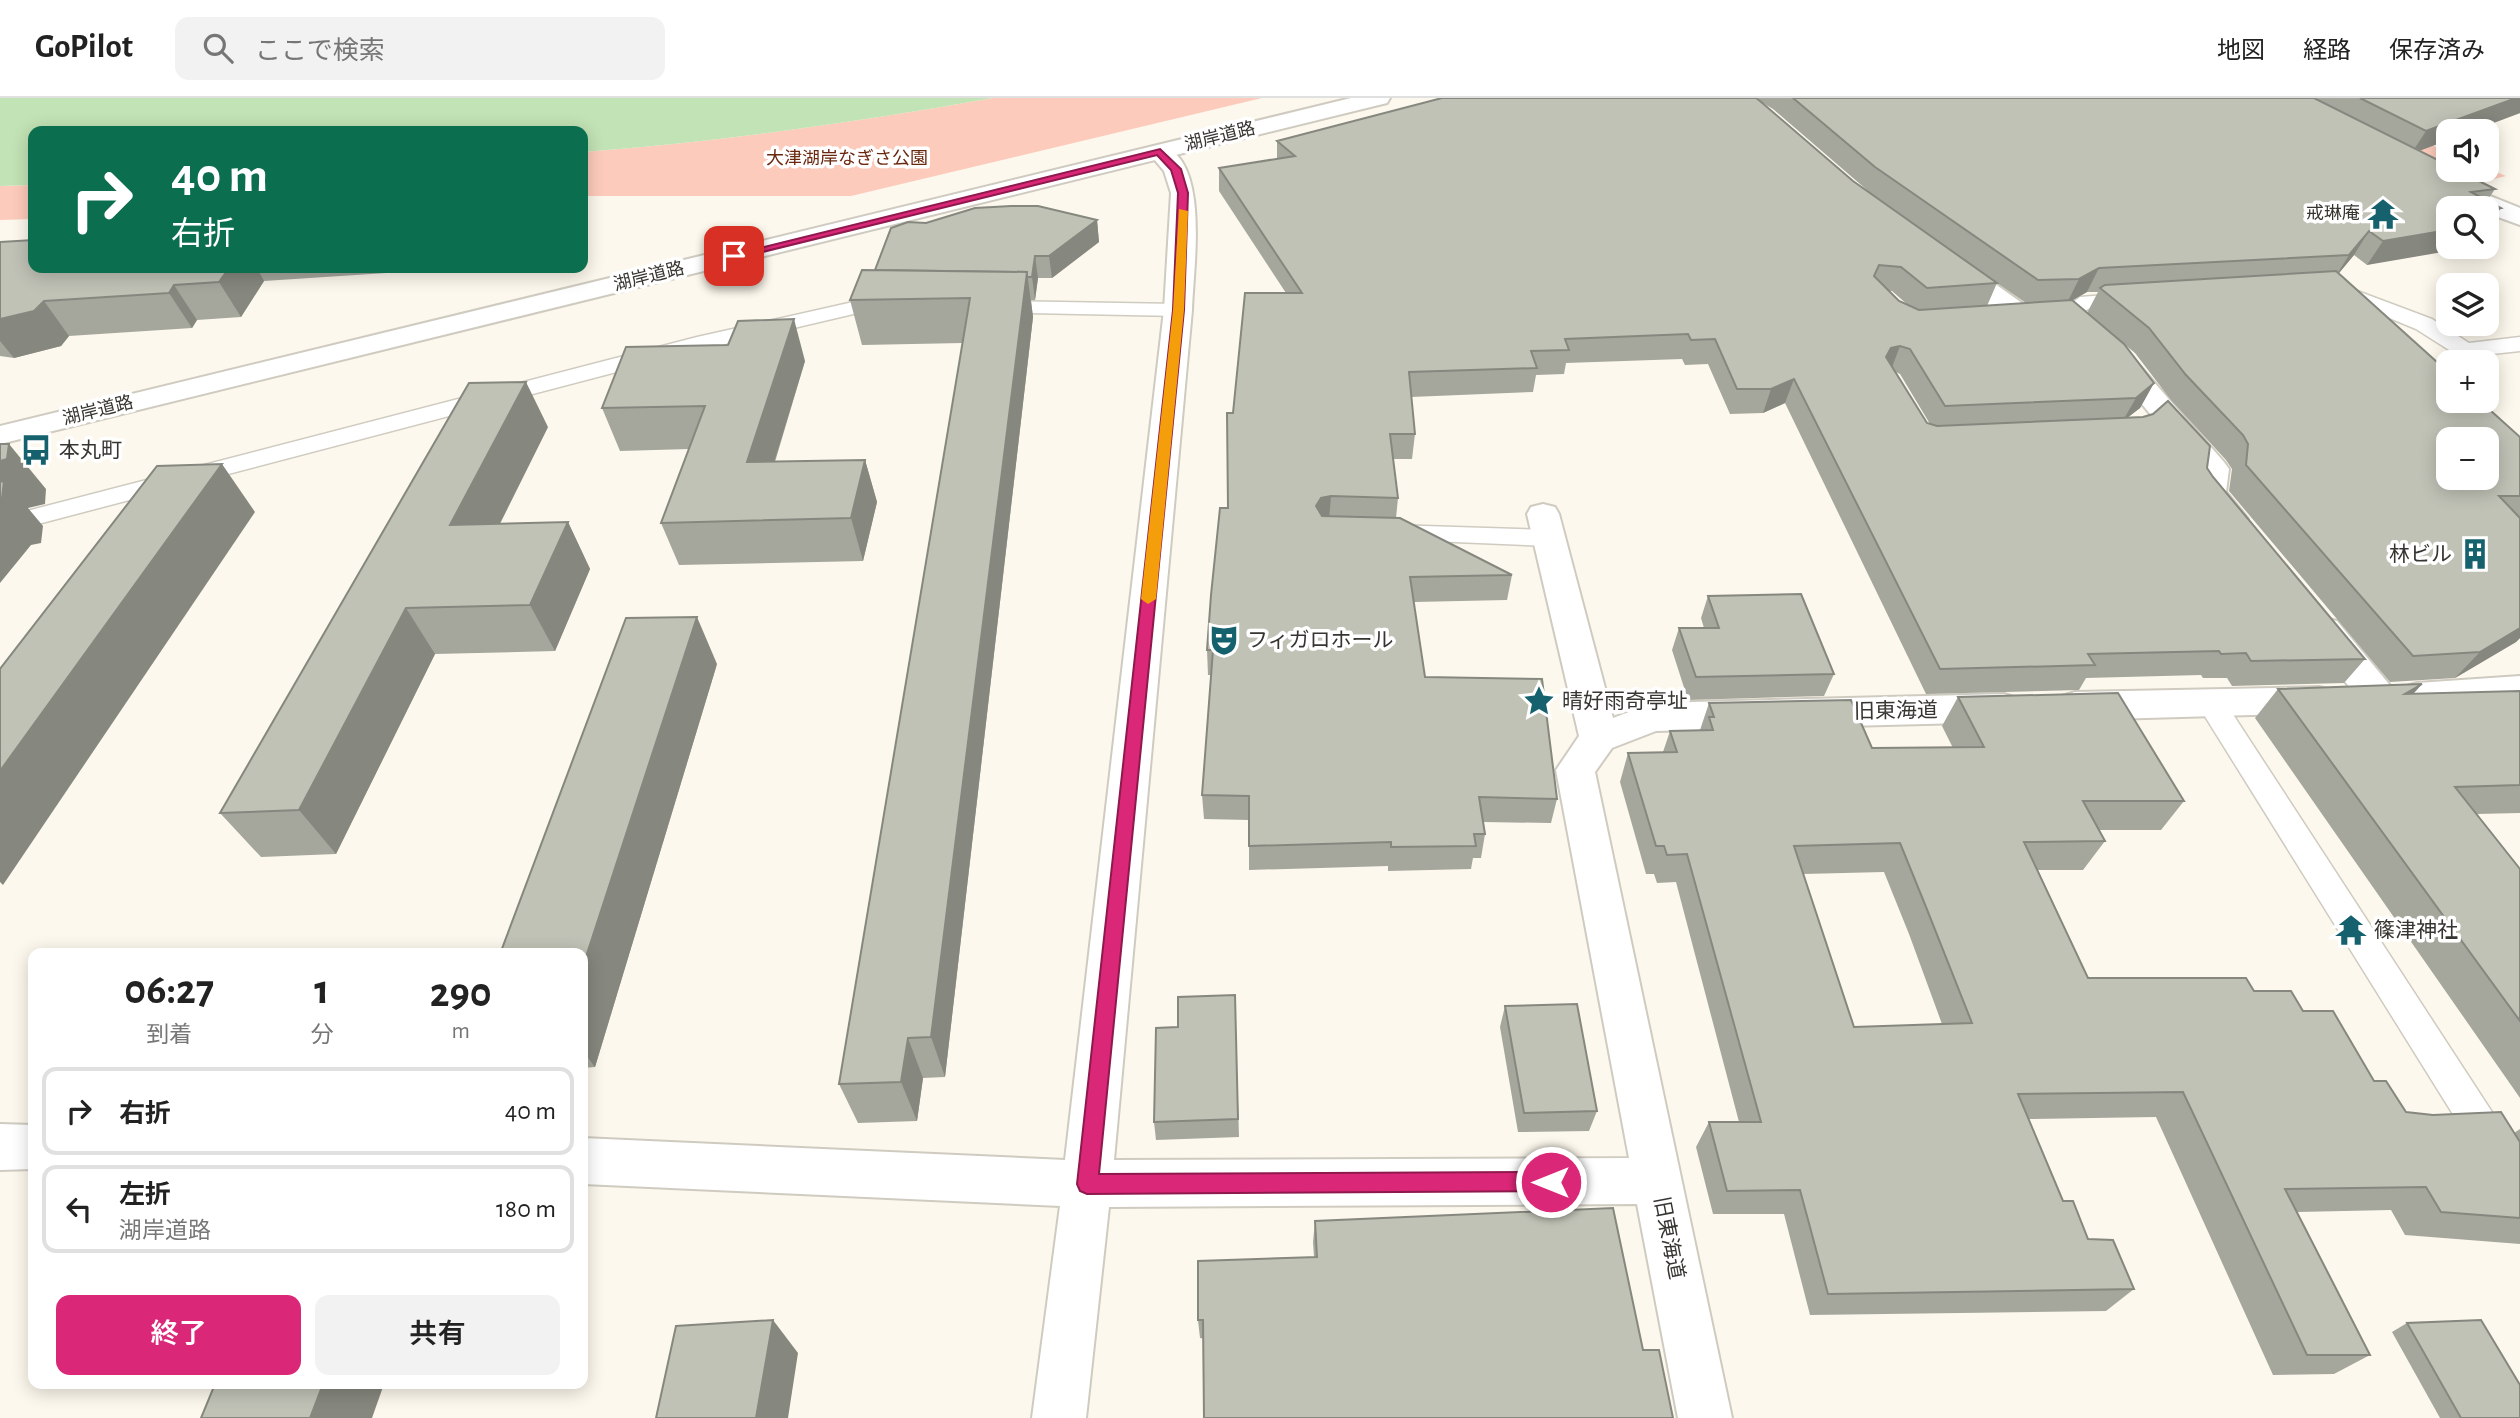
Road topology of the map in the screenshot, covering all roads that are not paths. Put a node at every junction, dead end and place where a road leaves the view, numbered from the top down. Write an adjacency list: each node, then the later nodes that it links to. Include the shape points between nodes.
1 (1379, 98): 2 (street, 湖岸道路)
2 (1160, 152): 10 (street, via 1176,169 1183,193); 15 (street, 湖岸道路)
3 (2432, 177): 4 (street)
4 (2520, 217)
5 (1933, 252): 11 (street)
6 (2319, 288): 14 (lane, via 2332,287 2424,324 2465,350)
7 (2155, 297): 13 (lane, via 2087,301)
8 (915, 306): 16 (lane, via 862,306 705,342)
9 (970, 307): 10 (lane)
10 (1178, 310): 29 (street)
11 (2021, 315): 12 (street); 13 (street)
12 (1979, 318)
13 (2083, 327): 19 (street, via 2123,361 2148,416 2213,468 2210,493)
14 (2520, 344)
15 (0, 435)
16 (0, 526)
17 (1546, 526): 18 (lane); 24 (street)
18 (1371, 533)
19 (2253, 544)
20 (2304, 606): 22 (street)
21 (2520, 688): 22 (street, 旧東海道)
22 (2380, 699): 23 (street, 旧東海道)
23 (2211, 703): 24 (street, 旧東海道, via 1653,717); 30 (lane)
24 (1599, 738): 28 (street, 旧東海道, via 1575,770)
25 (0, 1147): 26 (street)
26 (28, 1147)
27 (588, 1161): 29 (street)
28 (1658, 1181): 29 (street); 32 (street, 旧東海道)
29 (1087, 1184): 31 (street)
30 (2520, 1188)
31 (1059, 1418)
32 (1705, 1418)

